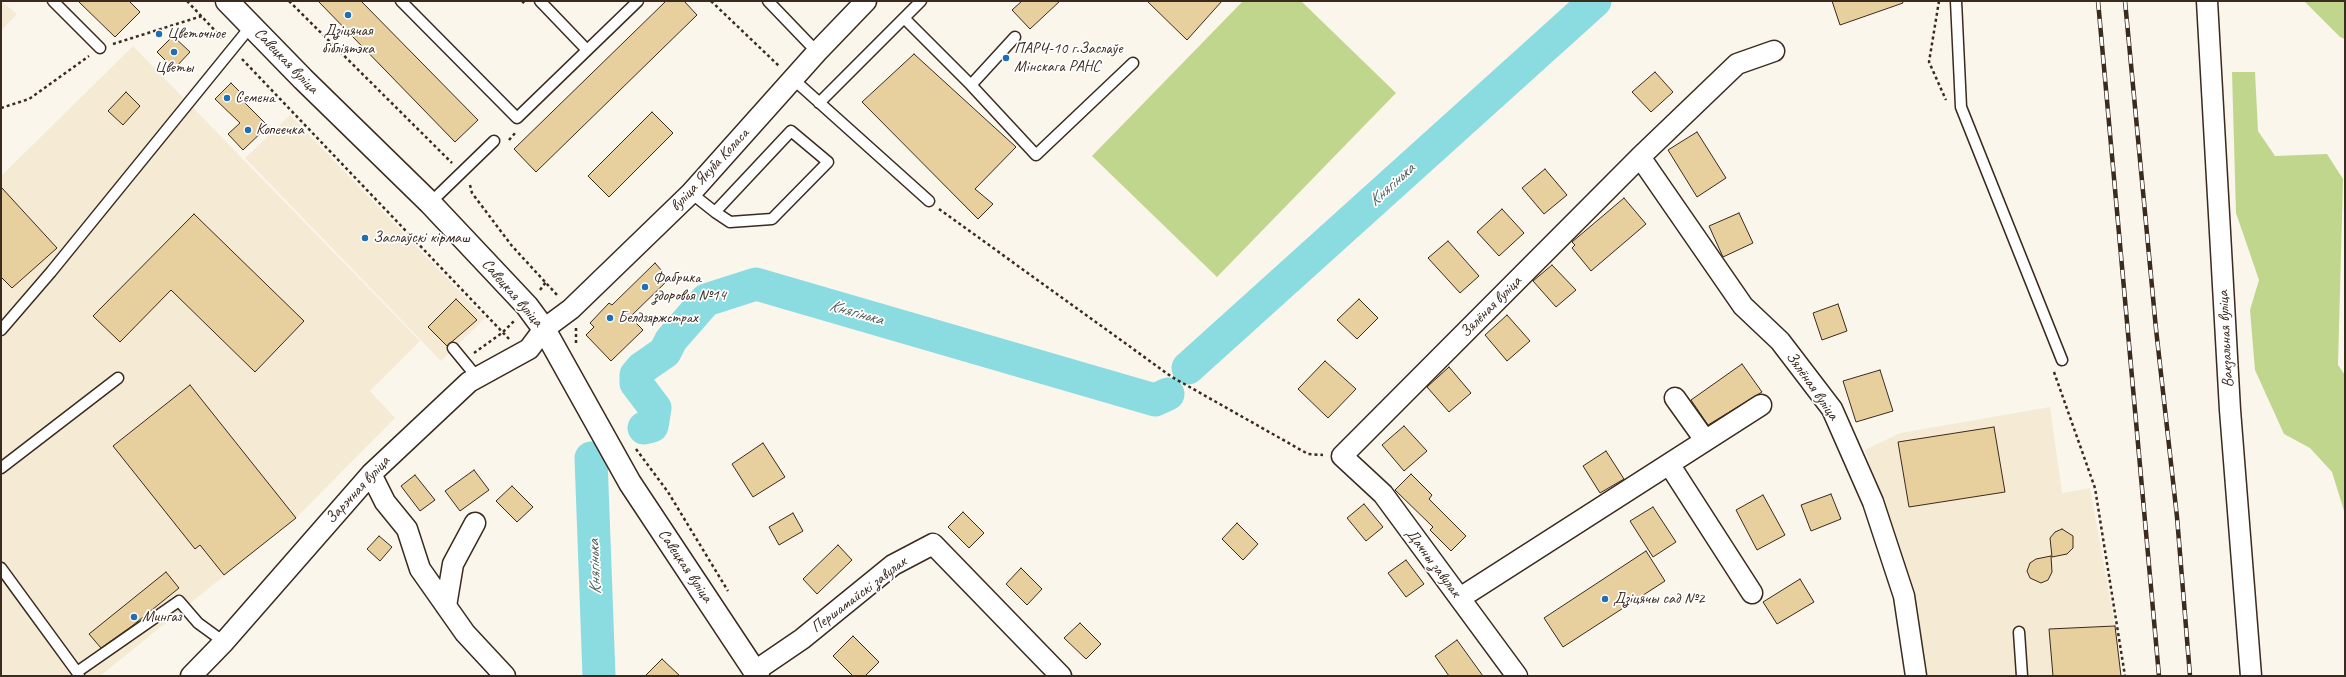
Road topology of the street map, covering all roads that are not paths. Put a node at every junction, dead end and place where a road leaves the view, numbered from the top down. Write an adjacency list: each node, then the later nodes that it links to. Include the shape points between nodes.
1 (53, 1): 14 (lane)
2 (227, 1): 12 (main road, Савецкая вуліца)
3 (401, 1): 15 (lane, via 516,118)
4 (540, 1): 15 (lane)
5 (638, 1): 15 (lane)
6 (768, 1): 17 (lane)
7 (866, 1): 17 (street, вуліца Якуба Коласа)
8 (921, 1): 11 (lane)
9 (1956, 1): 31 (lane, via 1961,107)
10 (2207, 1): 56 (street, Вакзальная вуліца, via 2230,410)
11 (904, 18): 20 (lane); 21 (lane)
12 (251, 26): 26 (main road, Савецкая вуліца); 29 (lane)
13 (1015, 37): 20 (lane)
14 (100, 48)
15 (587, 50)
16 (1774, 51): 23 (street, Зялёная вуліца, via 1736,64)
17 (817, 52): 19 (street, вуліца Якуба Коласа)
18 (1132, 63): 20 (lane, via 1036,155)
19 (793, 79): 21 (lane); 24 (street, вуліца Якуба Коласа)
20 (971, 85)
21 (819, 103): 25 (lane)
22 (494, 141): 26 (lane)
23 (1640, 157): 37 (street, Зялёная вуліца); 54 (street, Зялёная вуліца, via 1743,306 1780,340 1832,409 1873,502 1904,596)
24 (691, 192): 27 (lane); 28 (street, вуліца Якуба Коласа, via 570,309)
25 (929, 201)
26 (430, 203): 28 (main road, Савецкая вуліца, via 527,306)
27 (716, 212): 27 (lane, via 730,222 772,219 828,162 791,131)
28 (544, 329): 32 (street, Зарэчная вуліца, via 529,349); 49 (main road, Савецкая вуліца, via 630,483)
29 (1, 330)
30 (453, 348): 32 (lane)
31 (2062, 360)
32 (476, 376): 40 (street, Зарэчная вуліца)
33 (118, 378): 39 (lane)
34 (1675, 398): 36 (street)
35 (1761, 405): 36 (street)
36 (1706, 440): 38 (street)
37 (1342, 456): 44 (street, Дачны завулак, via 1383,494)
38 (1669, 464): 43 (street); 44 (street)
39 (1, 468)
40 (371, 474): 45 (street, via 385,502 407,529 420,569); 47 (street, Зарэчная вуліца)
41 (476, 524): 45 (street, via 453,564)
42 (1, 568): 48 (lane)
43 (1752, 593)
44 (1460, 598): 53 (street, Дачны завулак)
45 (446, 606): 51 (street, via 466,633)
46 (2019, 632): 55 (lane)
47 (224, 642): 48 (lane, via 198,623 179,601); 50 (street, Зарэчная вуліца)
48 (78, 674)
49 (756, 674): 52 (street, Першамайскі завулак, via 893,565 933,544)
50 (191, 676)
51 (505, 676)
52 (1061, 676)
53 (1517, 676)
54 (1916, 676)
55 (2022, 676)
56 (2251, 676)

